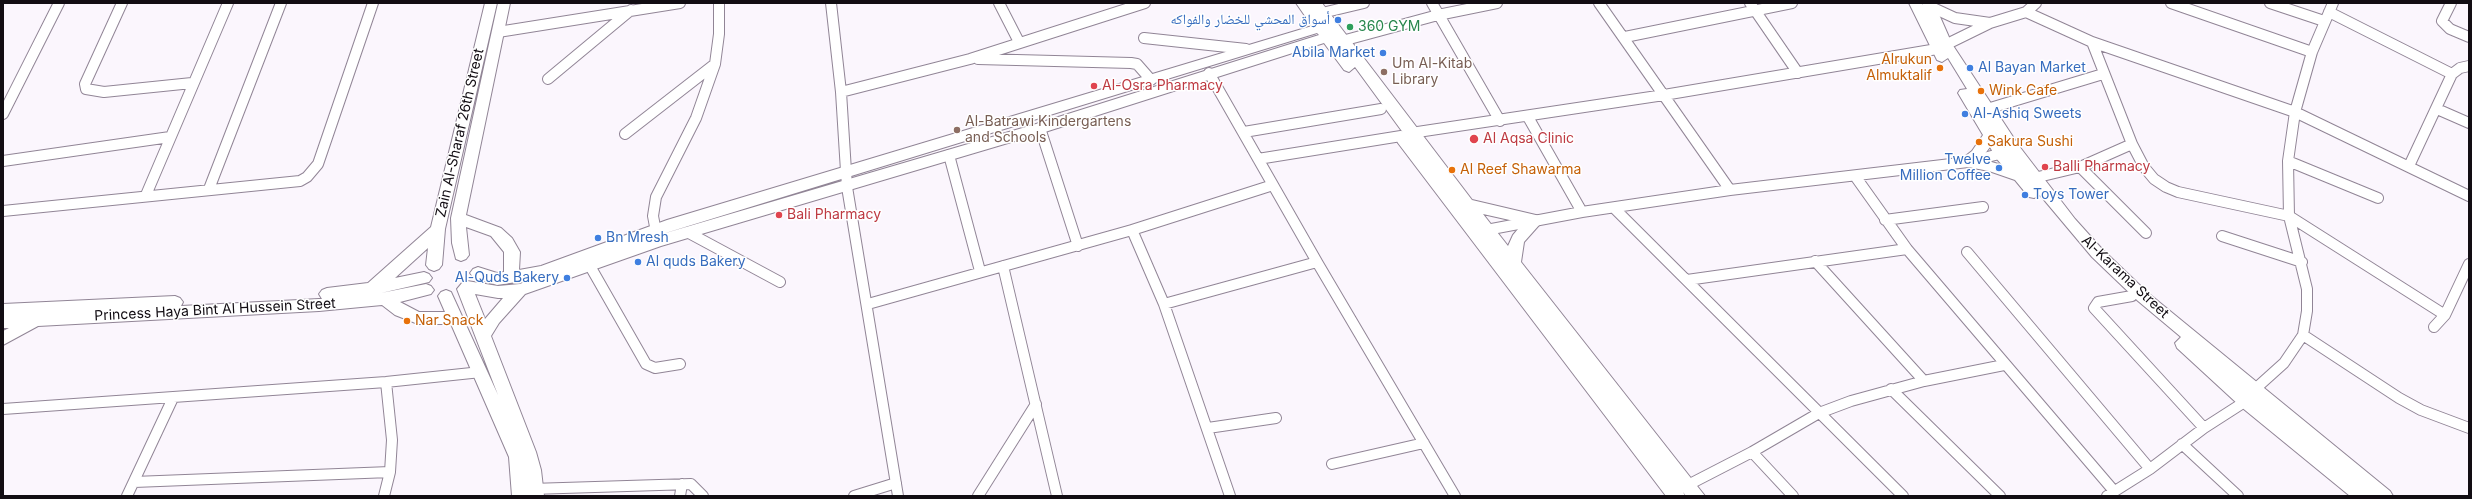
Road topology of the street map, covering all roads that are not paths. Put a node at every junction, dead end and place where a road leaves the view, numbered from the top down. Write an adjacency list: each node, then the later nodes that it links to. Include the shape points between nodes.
1 (59, 3): 58 (street)
2 (122, 3): 51 (street, via 85,84 86,89 104,92)
3 (228, 3): 51 (street)
4 (281, 3): 81 (street)
5 (373, 3): 81 (street, via 314,170 300,181)
6 (490, 3): 31 (street, Zain Al-Sharaf 26th Street)
7 (504, 3): 31 (street, Zain Al-Sharaf 26th Street)
8 (680, 3): 26 (street)
9 (719, 3): 43 (street, via 719,34)
10 (831, 3): 52 (street)
11 (999, 3): 37 (street)
12 (1146, 3): 37 (street)
13 (1364, 3): 22 (street)
14 (1432, 3): 29 (street)
15 (1497, 3): 29 (street)
16 (1599, 3): 33 (street)
17 (1792, 3): 25 (street)
18 (2036, 3): 27 (street)
19 (2172, 3): 41 (street)
20 (2270, 3): 28 (street)
21 (2451, 3): 34 (street, via 2442,21 2450,29)
22 (1353, 4): 24 (street)
23 (1924, 4): 30 (street, via 1955,18); 39 (street, Al-Karama Street)
24 (1311, 6): 32 (street); 36 (street)
25 (1753, 7): 33 (street); 46 (street)
26 (631, 10): 31 (street); 49 (street)
27 (2026, 12): 30 (street); 38 (street)
28 (2329, 12): 41 (street); 48 (street)
29 (1438, 15): 32 (street); 60 (street)
30 (1990, 24): 39 (street)
31 (494, 25): 92 (street, Zain Al-Sharaf 26th Street); 95 (street, Zain Al-Sharaf 26th Street)
32 (1332, 36): 36 (street); 36 (street); 54 (street); 65 (street)
33 (1625, 37): 53 (street)
34 (2469, 37)
35 (1144, 38): 40 (street)
36 (1293, 41): 40 (street); 45 (street)
37 (1019, 42): 42 (street)
38 (2092, 42): 47 (street); 57 (street)
39 (1942, 47): 46 (street); 55 (street, Al-Karama Street); 66 (street, Al-Karama Street)
40 (1246, 49): 50 (street)
41 (2312, 52): 57 (street)
42 (970, 59): 50 (street, via 1131,63 1137,64); 52 (street)
43 (715, 64): 64 (street); 101 (street, via 696,118 656,197 653,216)
44 (2469, 66): 48 (street, via 2460,68)
45 (1209, 73): 62 (street); 63 (street)
46 (1798, 73): 53 (street)
47 (2103, 74): 55 (street); 68 (street, via 2118,104)
48 (2452, 74): 56 (street)
49 (548, 79)
50 (1150, 80): 79 (street)
51 (192, 83): 67 (street)
52 (841, 92): 79 (street)
53 (1664, 95): 59 (street); 82 (street)
54 (1381, 109): 63 (street); 65 (street)
55 (1987, 109): 69 (street, Al-Karama Street)
56 (2437, 109): 61 (street); 75 (street)
57 (2295, 112): 73 (street); 75 (street)
58 (3, 114)
59 (1528, 117): 60 (street); 90 (street)
60 (1500, 121): 65 (street)
61 (2469, 124)
62 (1040, 128): 70 (street); 103 (street)
63 (1244, 132): 71 (street)
64 (625, 134)
65 (1406, 135): 71 (street); 86 (street); 98 (street)
66 (1990, 136): 69 (street, Al-Karama Street); 74 (street, via 1977,155)
67 (170, 137): 72 (street); 83 (street)
68 (2132, 144): 76 (street); 91 (street, via 2144,167 2154,179 2166,187)
69 (2007, 152): 74 (street); 78 (street, Al-Karama Street)
70 (949, 155): 79 (street); 115 (street)
71 (1258, 158): 80 (street)
72 (3, 161)
73 (2288, 161): 85 (street); 91 (street)
74 (1968, 162): 77 (street); 78 (street)
75 (2409, 166): 84 (street)
76 (2080, 167): 78 (street); 100 (street)
77 (1855, 176): 82 (street); 94 (street)
78 (2027, 177): 124 (street, Al-Karama Street, via 2074,241); 143 (street, Al-Karama Street, via 2097,253)
79 (846, 180): 99 (street); 101 (street); 126 (street)
80 (1273, 184): 97 (street); 108 (street)
81 (209, 189): 83 (street)
82 (1730, 190): 88 (street)
83 (146, 195): 89 (street)
84 (2469, 196)
85 (2378, 198)
86 (1469, 205): 93 (street); 96 (street)
87 (1983, 207): 94 (street)
88 (1614, 208): 90 (street); 117 (street)
89 (3, 211)
90 (1582, 212): 93 (street)
91 (2289, 216): 110 (street); 129 (street)
92 (458, 218): 106 (street, Zain Al-Sharaf 26th Street, via 458,243); 120 (street, via 496,232 507,242 512,252)
93 (1535, 220): 96 (street); 109 (street, via 1518,239)
94 (1885, 220): 104 (street)
95 (438, 229): 112 (street, Zain Al-Sharaf 26th Street); 122 (street)
96 (1489, 229): 98 (street); 109 (street)
97 (1132, 230): 103 (street); 127 (street)
98 (1474, 232): 158 (street)
99 (689, 233): 101 (street); 118 (street)
100 (2146, 233)
101 (656, 236): 113 (street); 120 (street, via 542,272)
102 (2222, 236): 110 (street)
103 (1078, 246): 114 (street)
104 (1907, 249): 107 (street); 138 (street)
105 (1967, 252): 156 (street)
106 (462, 255): 112 (street, via 452,256); 116 (street, via 474,259 479,266)
107 (1815, 261): 117 (street); 140 (street)
108 (1317, 262): 127 (street); 152 (street)
109 (1514, 262): 162 (street)
110 (2302, 262): 134 (street, via 2307,289)
111 (2469, 264): 129 (street)
112 (434, 265): 119 (street)
113 (590, 266): 120 (street); 137 (street, via 646,364 655,368)
114 (1003, 266): 115 (street); 145 (street)
115 (980, 271): 126 (street)
116 (478, 273): 120 (street); 121 (street)
117 (1687, 280): 147 (street)
118 (780, 282)
119 (425, 284): 122 (street, Princess Haya Bint Al Hussein Street); 123 (street, via 431,294); 125 (street, Princess Haya Bint Al Hussein Street)
120 (516, 284): 121 (street, via 498,292); 135 (street)
121 (466, 288): 123 (street); 135 (street)
122 (372, 289): 128 (street, Princess Haya Bint Al Hussein Street, via 318,295)
123 (446, 296): 130 (street)
124 (2132, 296): 143 (street, Al-Karama Street); 150 (street, via 2098,302 2094,308)
125 (385, 299): 130 (street, via 400,311 418,318); 131 (street, Princess Haya Bint Al Hussein Street)
126 (868, 304): 160 (street)
127 (1164, 304): 149 (street)
128 (3, 310)
129 (2445, 315): 133 (street)
130 (455, 318): 139 (street)
131 (38, 320): 132 (street, Princess Haya Bint Al Hussein Street); 136 (street)
132 (3, 322)
133 (2434, 327)
134 (2303, 335): 143 (street, via 2284,363); 151 (street, via 2392,394 2421,410)
135 (482, 337): 163 (street, via 528,452)
136 (3, 338)
137 (680, 364)
138 (2004, 366): 140 (street); 164 (street)
139 (481, 372): 141 (street); 163 (street, via 517,457)
140 (1924, 381): 142 (street)
141 (386, 382): 144 (street); 157 (street, via 392,440)
142 (1891, 389): 147 (street, via 1851,400); 178 (street)
143 (2250, 395): 150 (street); 180 (street, Al-Karama Street); 181 (street, Al-Karama Street)
144 (173, 398): 146 (street); 159 (street)
145 (1036, 404): 171 (street); 172 (street)
146 (3, 409)
147 (1819, 413): 154 (street); 177 (street)
148 (1276, 418): 149 (street)
149 (1208, 428): 173 (street)
150 (2204, 428): 153 (street)
151 (2469, 428)
152 (1424, 443): 155 (street); 174 (street)
153 (2182, 444): 156 (street); 179 (street)
154 (1752, 452): 162 (street); 176 (street)
155 (1332, 464)
156 (2150, 469): 164 (street)
157 (390, 472): 159 (street); 166 (street)
158 (1664, 480): 162 (street); 175 (street)
159 (134, 482): 165 (street)
160 (896, 483): 169 (street); 170 (street)
161 (682, 484): 163 (street); 167 (street); 168 (street, via 695,486)
162 (1692, 490)
163 (528, 492)
164 (2110, 494)
165 (126, 496)
166 (384, 496)
167 (680, 496)
168 (703, 496)
169 (854, 496)
170 (898, 496)
171 (978, 496)
172 (1058, 496)
173 (1230, 496)
174 (1455, 496)
175 (1676, 496)
176 (1793, 496)
177 (1903, 496)
178 (2000, 496)
179 (2238, 496)
180 (2363, 496)
181 (2384, 496)

